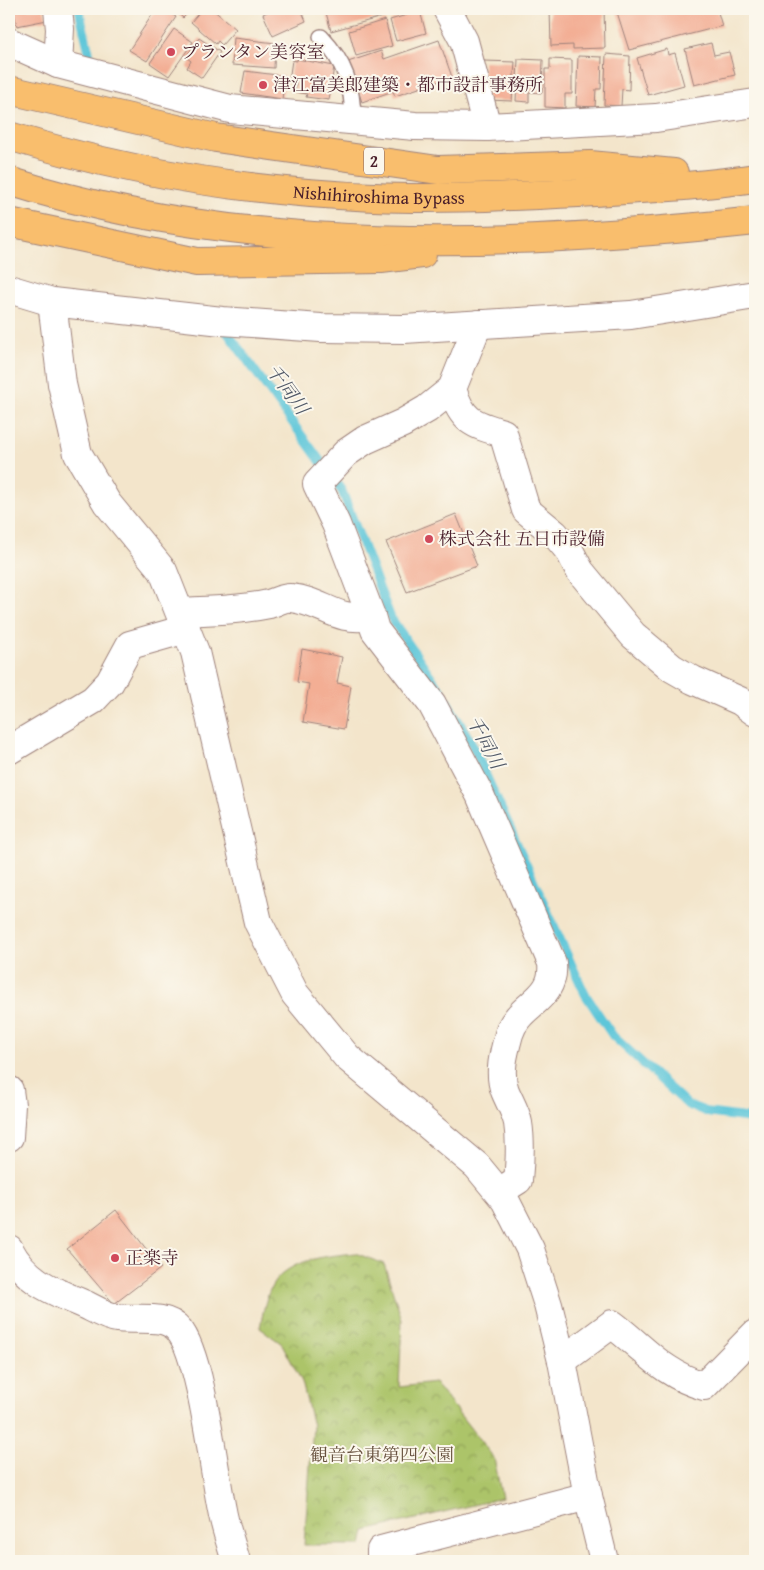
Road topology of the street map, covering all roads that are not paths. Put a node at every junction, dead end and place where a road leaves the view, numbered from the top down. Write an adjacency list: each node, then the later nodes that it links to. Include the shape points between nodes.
1 (58, 9): 5 (street)
2 (447, 9): 9 (street, via 464,41)
3 (321, 37): 8 (lane, via 344,68 353,101)
4 (9, 42): 5 (street)
5 (58, 64): 8 (street, via 230,109)
6 (9, 90): 11 (highway, 2, via 216,138 438,170 590,165)
7 (755, 103): 9 (street, via 656,118)
8 (353, 121): 9 (street)
9 (487, 127)
10 (9, 136): 11 (highway, Nishihiroshima Bypass / 2, via 47,148 164,174 266,188 374,197 492,197)
11 (750, 179)
12 (9, 180): 15 (highway, via 152,216 266,231 397,240)
13 (755, 221): 15 (highway, via 653,232)
14 (9, 222): 15 (highway, via 197,262 381,259)
15 (548, 238)
16 (9, 289): 18 (street)
17 (755, 295): 19 (street, via 632,315)
18 (52, 302): 19 (street, via 222,321 321,328 404,329); 22 (street, via 62,384 78,454 108,503 163,571)
19 (478, 324): 20 (street)
20 (452, 389): 21 (street, via 427,409 346,453 317,484); 23 (street, via 461,414 472,423 503,433 526,510 555,534 580,571 633,635 672,668)
21 (372, 616): 22 (street, via 346,617 289,597 268,604 211,611); 27 (street, via 375,630 432,704 480,795 552,963 550,985 515,1021 504,1055 504,1088 518,1121 521,1155 518,1180)
22 (183, 620): 24 (street, via 130,645 110,682 93,700); 27 (street, via 195,652 258,922 295,994 347,1057 477,1166)
23 (755, 712)
24 (9, 750)
25 (9, 1090): 26 (street)
26 (9, 1137)
27 (499, 1192): 30 (street, via 530,1249)
28 (9, 1248): 32 (street, via 17,1264 30,1278 49,1289 116,1318 164,1320 178,1328 186,1340 199,1386 222,1512)
29 (755, 1334): 30 (street, via 704,1386 659,1366 636,1342 612,1324)
30 (562, 1362): 31 (street)
31 (588, 1496): 33 (street, via 381,1550); 34 (street)
32 (236, 1561)
33 (381, 1561)
34 (604, 1561)

